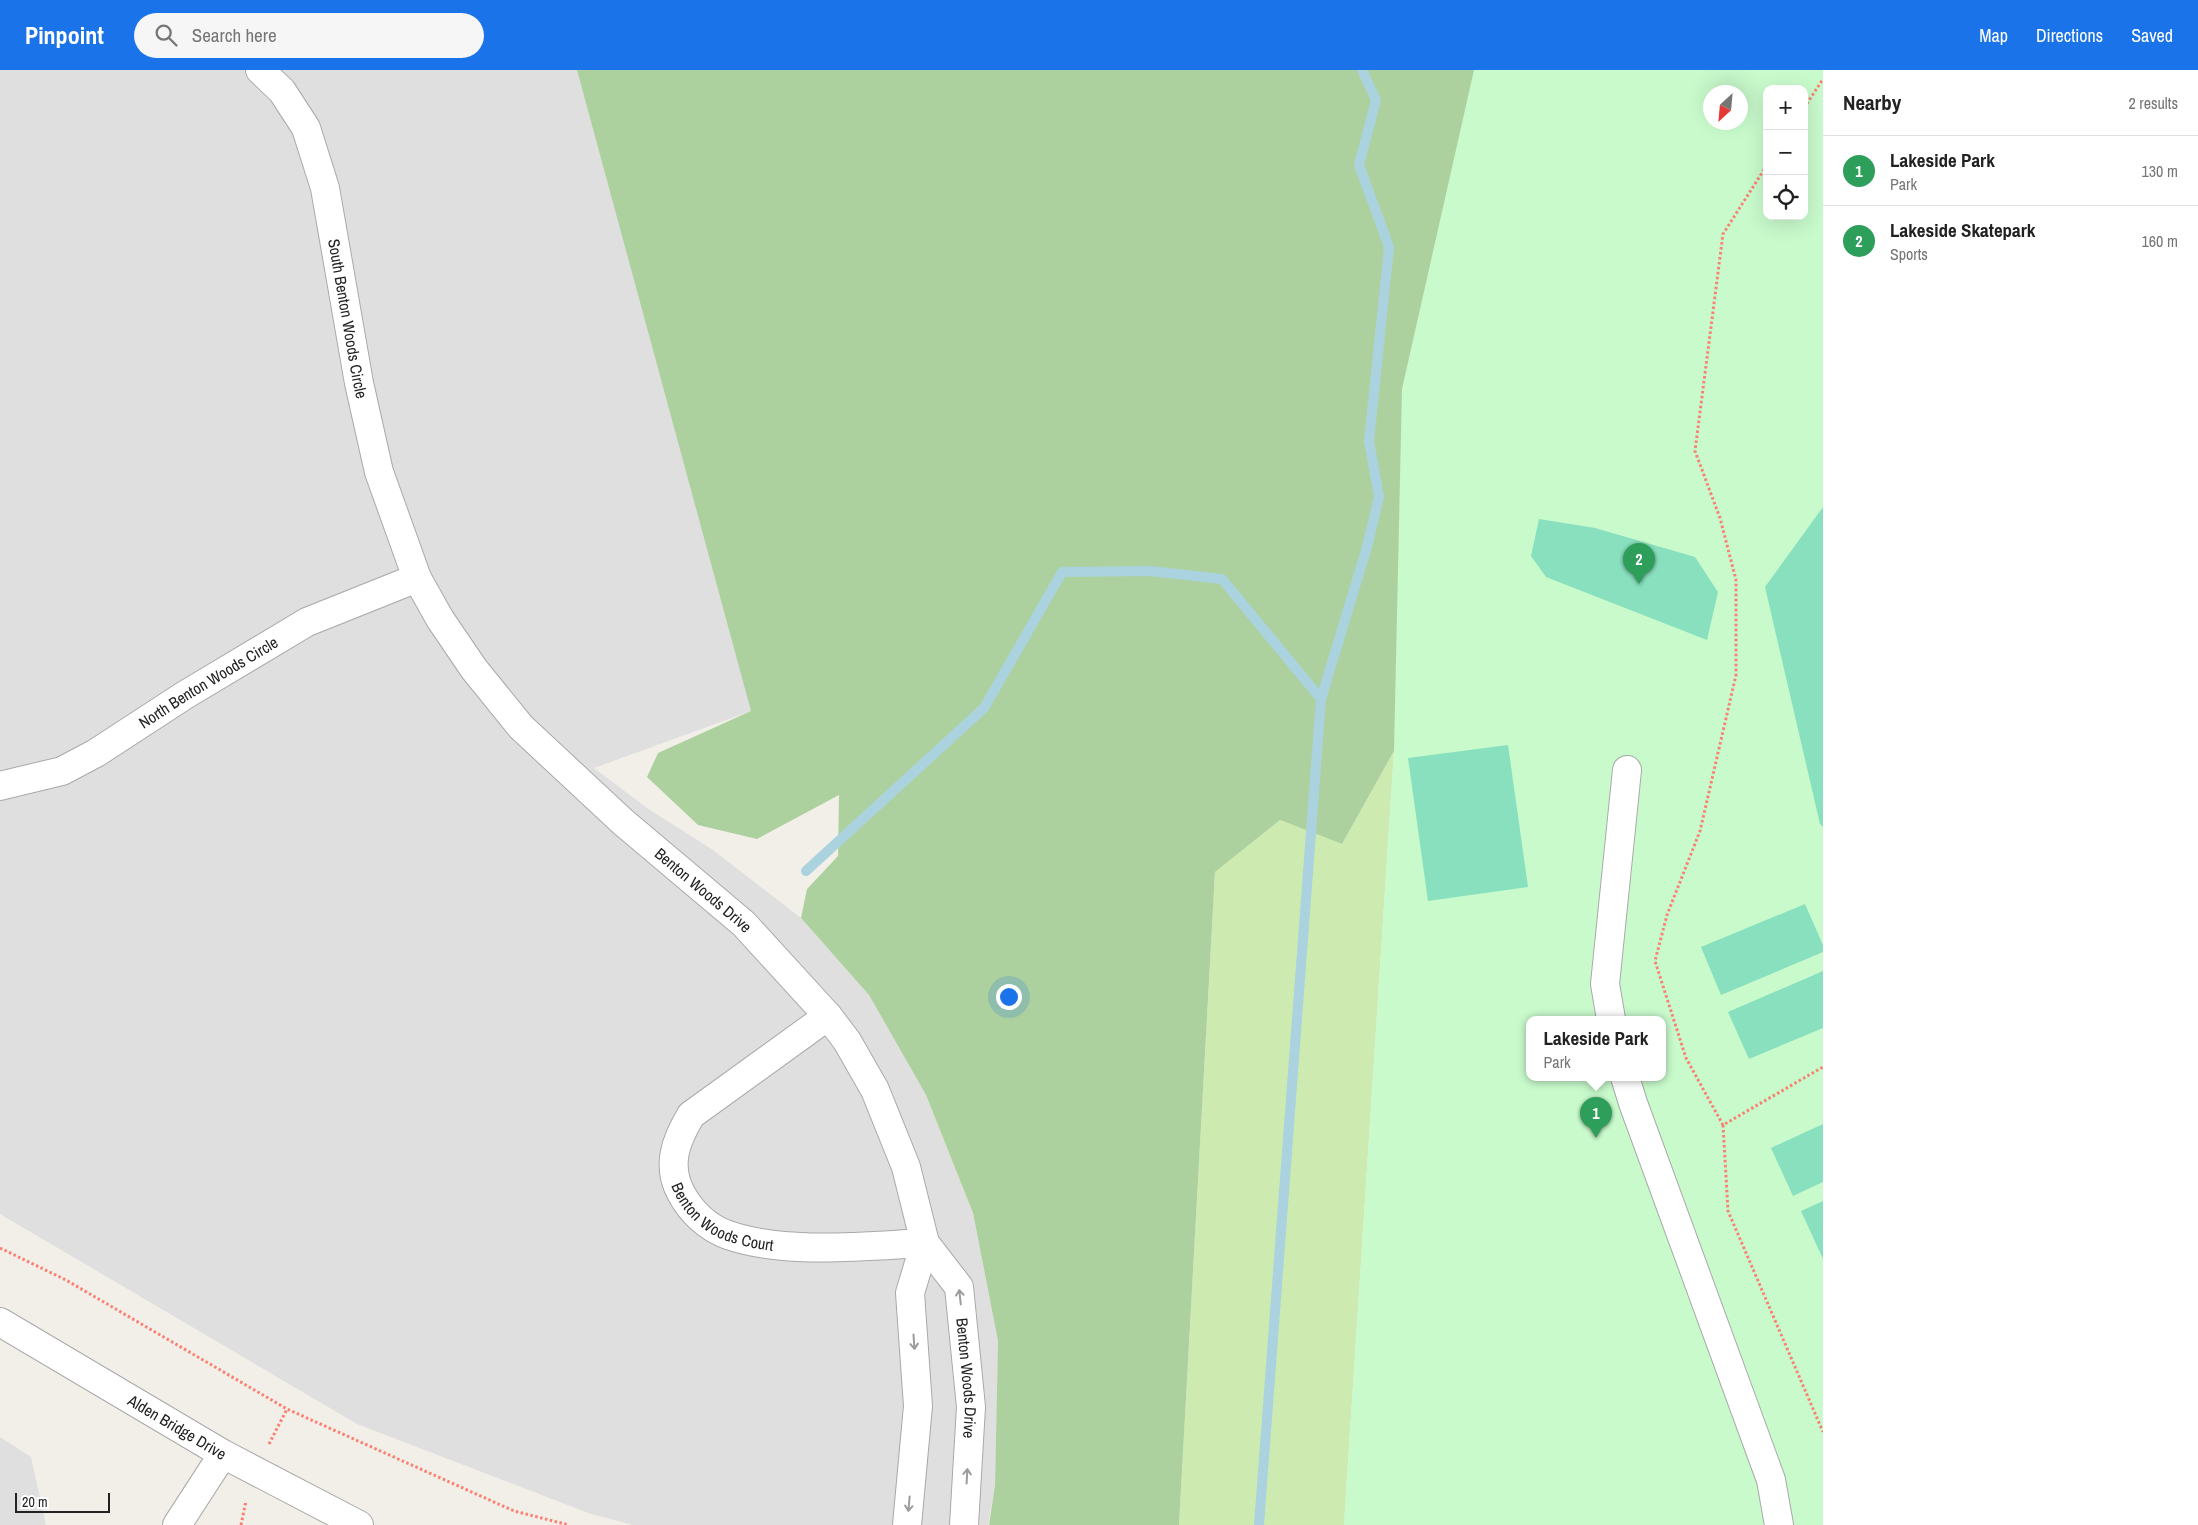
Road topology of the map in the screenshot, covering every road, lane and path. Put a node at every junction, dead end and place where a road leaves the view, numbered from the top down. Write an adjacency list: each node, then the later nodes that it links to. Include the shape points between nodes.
1 (260, 70): 5 (street, South Benton Woods Circle, via 282,91 306,128 325,188 359,384 379,472)
2 (1823, 78): 3 (path)
3 (1808, 102)
4 (1763, 172): 12 (path, via 1723,234 1695,451 1720,518 1736,580 1736,676 1700,831 1666,915 1655,961 1686,1058)
5 (418, 578): 7 (street, North Benton Woods Circle, via 307,622 62,771); 8 (street, Benton Woods Drive, via 440,619 474,670 521,727 624,822 744,924)
6 (1627, 770): 9 (street, via 1605,984)
7 (0, 786)
8 (828, 1016): 13 (street, Benton Woods Drive, via 847,1041 875,1090 906,1166); 13 (street, Benton Woods Court, via 691,1115 678,1136 674,1161 676,1184 688,1207 706,1224 727,1235 768,1245 840,1247)
9 (1610, 1016)
10 (1823, 1066): 12 (path)
11 (1626, 1081): 23 (street, via 1771,1480)
12 (1723, 1125): 16 (path, via 1728,1210)
13 (925, 1243): 21 (street, one-way to 21, via 910,1293 918,1406); 22 (street, Benton Woods Drive, one-way to 13, via 971,1407 959,1287)
14 (0, 1248): 20 (path, via 66,1280 287,1409 514,1511)
15 (0, 1322): 17 (street, Alden Bridge Drive)
16 (1823, 1432)
17 (223, 1454): 18 (street); 19 (street, Alden Bridge Drive)
18 (177, 1525)
19 (358, 1525)
20 (569, 1525)
21 (907, 1525)
22 (964, 1525)
23 (1779, 1525)

